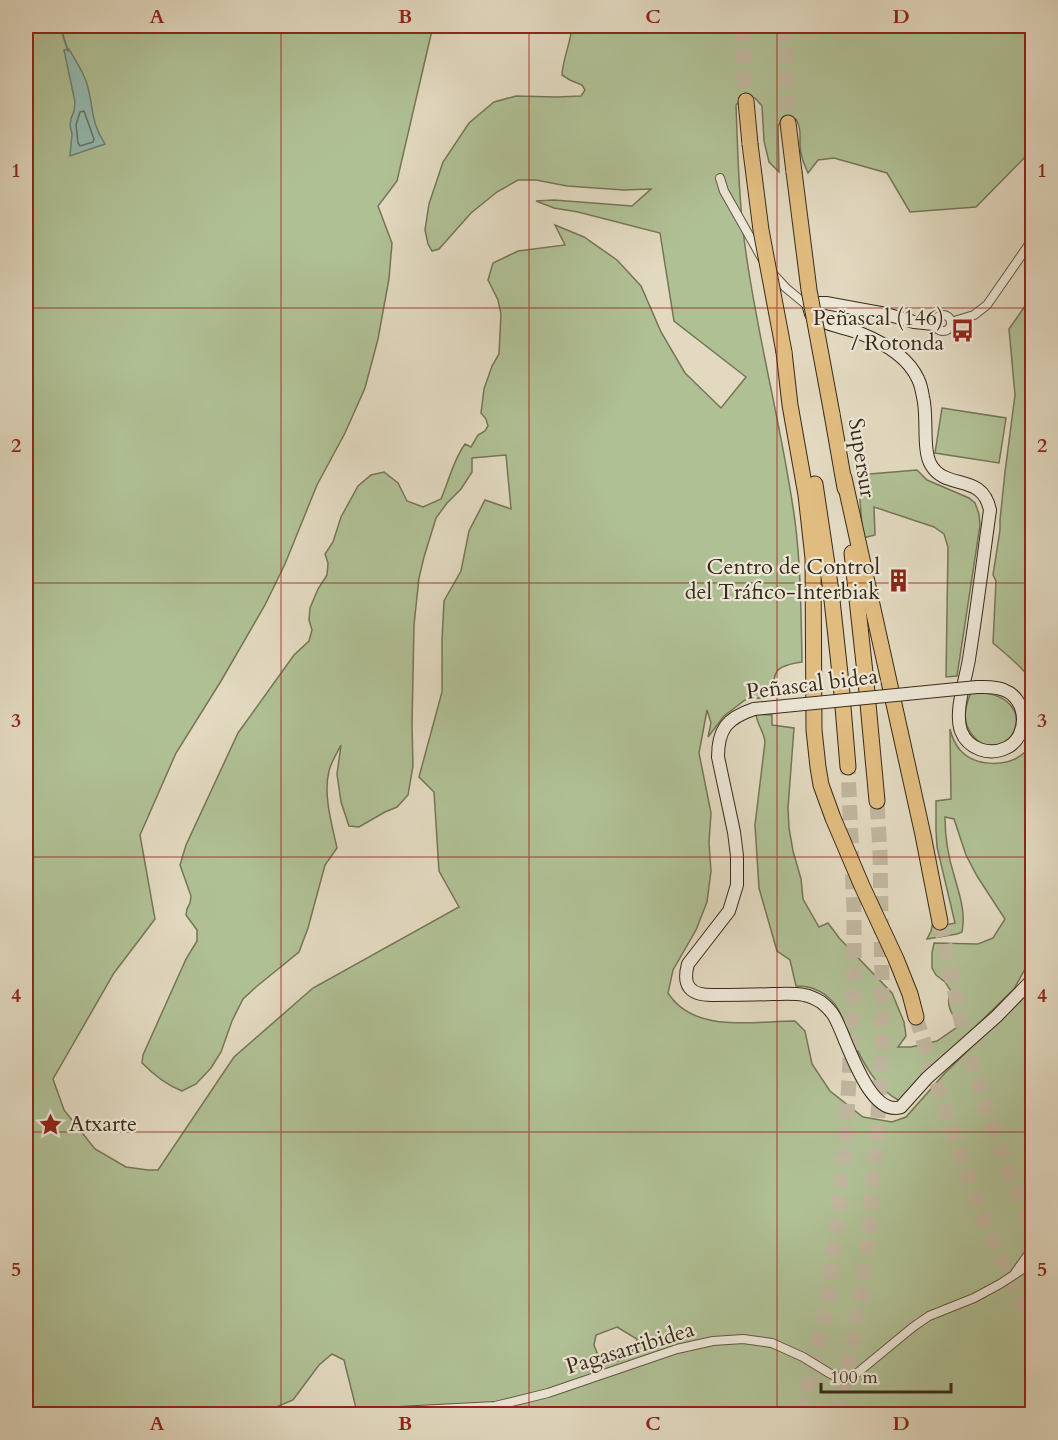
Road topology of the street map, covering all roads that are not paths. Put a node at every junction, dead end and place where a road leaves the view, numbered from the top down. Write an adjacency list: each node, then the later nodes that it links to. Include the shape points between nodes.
1 (746, 101): 7 (highway, bridge, via 761,230)
2 (788, 123): 8 (highway, Supersur, bridge, via 809,290)
3 (720, 178): 5 (street, via 772,273)
4 (1032, 240): 6 (street, via 987,305 974,315 951,322 943,315)
5 (809, 308): 6 (street, via 814,303 825,303); 12 (street, Peñascal bidea, bridge, via 821,322 861,333 908,363 919,380 925,405 931,464 939,475 976,488 986,497 990,510 970,652 959,709 959,720 967,741 990,752 1012,745 1023,728 1020,704 1005,690 993,687 977,687 754,710 740,714 724,726 718,757 734,832 737,885 729,911 688,964 686,981 699,995 797,994 821,1002 834,1017 868,1085 884,1105 896,1108)
6 (934, 324)
7 (794, 404): 9 (highway, via 814,481 831,591); 13 (highway, via 813,558 815,751 826,800 904,977)
8 (844, 478): 10 (highway, Supersur); 11 (highway)
9 (848, 767)
10 (877, 801)
11 (940, 922)
12 (1032, 980)
13 (916, 1017)
14 (1032, 1249): 16 (street)
15 (1032, 1263): 16 (street, Pagasarribidea)
16 (1013, 1276): 17 (street, Pagasarribidea, via 974,1298 929,1316 846,1378 772,1343 743,1339 713,1341 495,1406)
17 (341, 1414)

